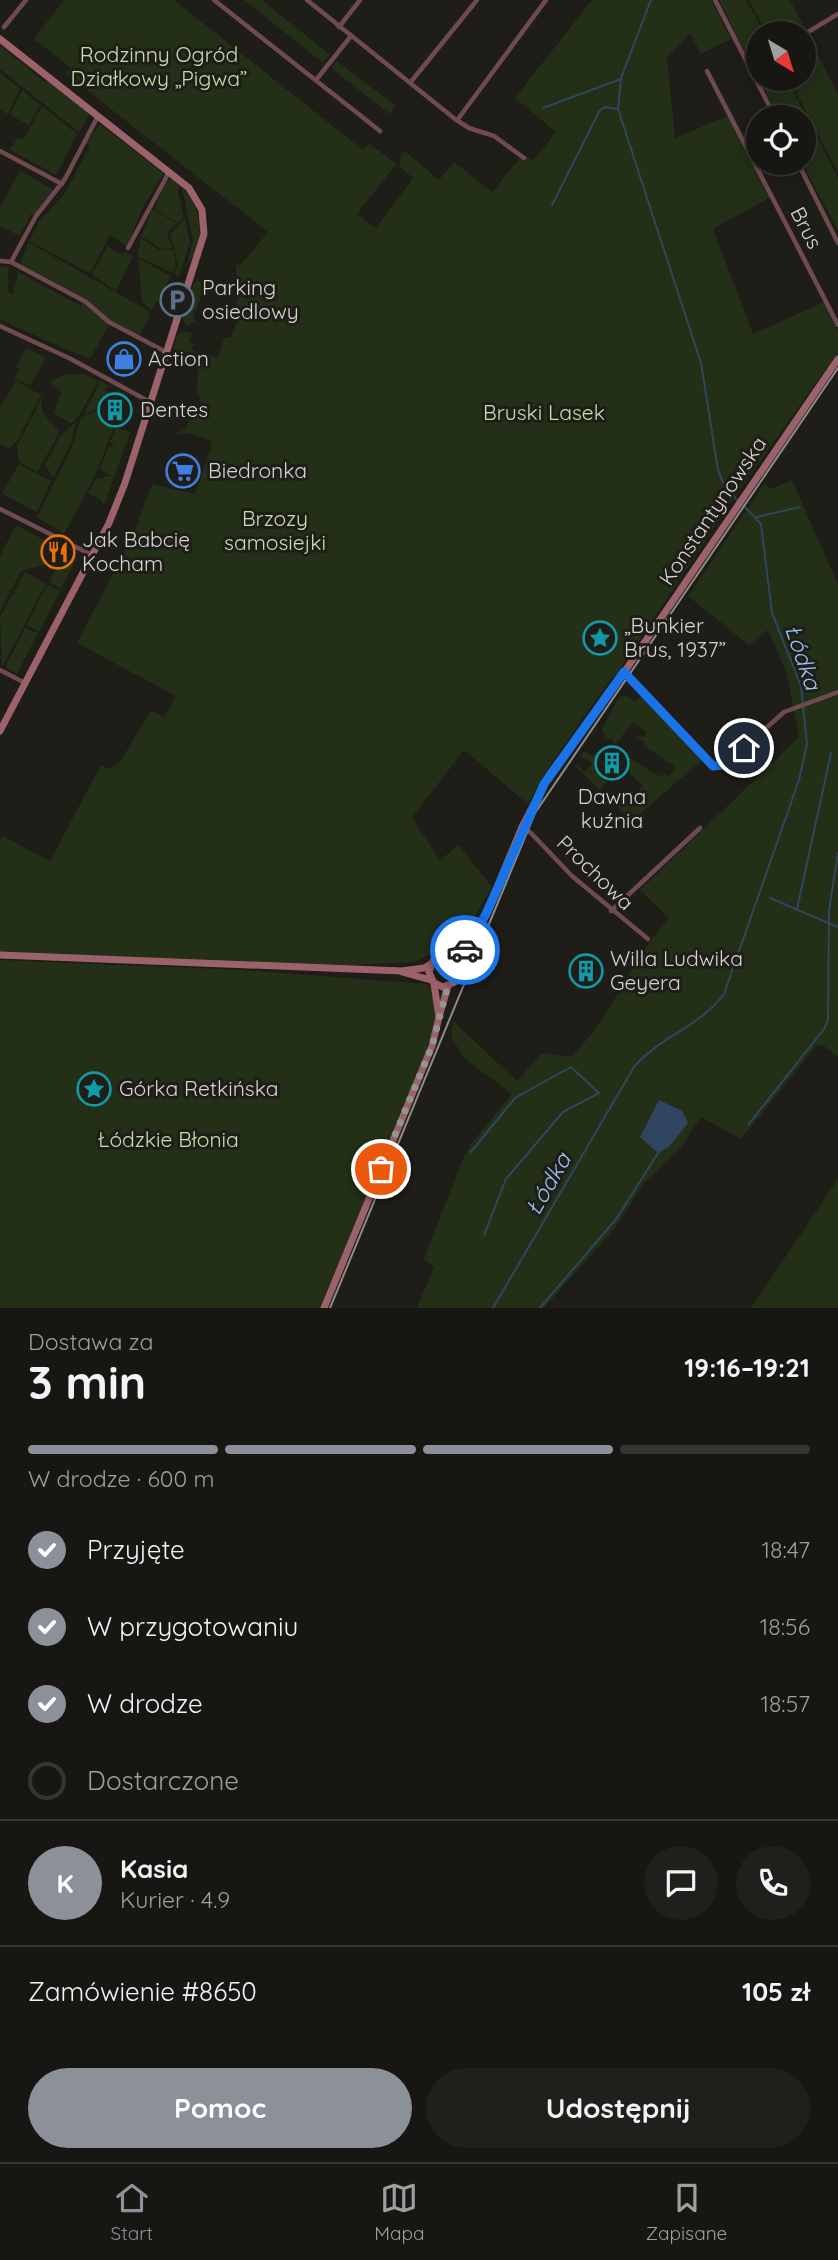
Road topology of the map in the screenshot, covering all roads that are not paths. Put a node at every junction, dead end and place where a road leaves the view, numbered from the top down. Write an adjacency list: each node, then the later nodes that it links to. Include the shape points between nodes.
1 (26, 0): 9 (street)
2 (215, 0): 16 (street)
3 (307, 0): 10 (street)
4 (360, 0): 10 (street)
5 (477, 0): 17 (street)
6 (546, 0): 19 (street)
7 (715, 0): 14 (street)
8 (838, 14): 11 (street)
9 (4, 27)
10 (339, 27): 12 (street)
11 (816, 27)
12 (351, 36): 16 (street); 17 (street)
13 (0, 40): 18 (street)
14 (746, 61)
15 (707, 71): 30 (street, Brus)
16 (316, 80): 20 (street)
17 (410, 83): 19 (street)
18 (97, 116): 23 (street); 25 (street)
19 (458, 119): 22 (street, via 494,136)
20 (380, 131)
21 (0, 151): 25 (street)
22 (524, 158)
23 (169, 172): 27 (street); 32 (street, via 193,192 203,214 202,241)
24 (804, 175): 26 (street)
25 (62, 184): 29 (street, via 36,216)
26 (838, 243)
27 (128, 248)
28 (0, 261): 29 (street)
29 (12, 262): 32 (street)
30 (838, 324)
31 (0, 326): 34 (street)
32 (167, 352): 34 (street)
33 (838, 359): 38 (street, Konstantynowska)
34 (150, 403): 36 (street, via 121,495)
35 (0, 509): 36 (street)
36 (92, 555): 39 (street)
37 (0, 670): 39 (street)
38 (624, 672): 40 (street, via 716,767 726,764 779,716); 42 (street, Konstantynowska, via 549,775)
39 (25, 683): 41 (street)
40 (838, 692)
41 (0, 731)
42 (522, 827): 44 (street, Prochowa); 45 (street, Konstantynowska)
43 (700, 828): 44 (street)
44 (611, 911): 46 (street, Prochowa)
45 (472, 938): 48 (street, Konstantynowska); 51 (street, Konstantynowska)
46 (648, 939)
47 (0, 955): 50 (street)
48 (448, 957): 49 (street); 51 (street)
49 (433, 961): 50 (street, via 424,968); 52 (street, via 429,972)
50 (402, 971): 52 (street)
51 (458, 972): 53 (street)
52 (433, 982): 53 (street); 54 (street)
53 (448, 986): 54 (street)
54 (439, 1017): 55 (street, via 432,1046)
55 (324, 1308)

